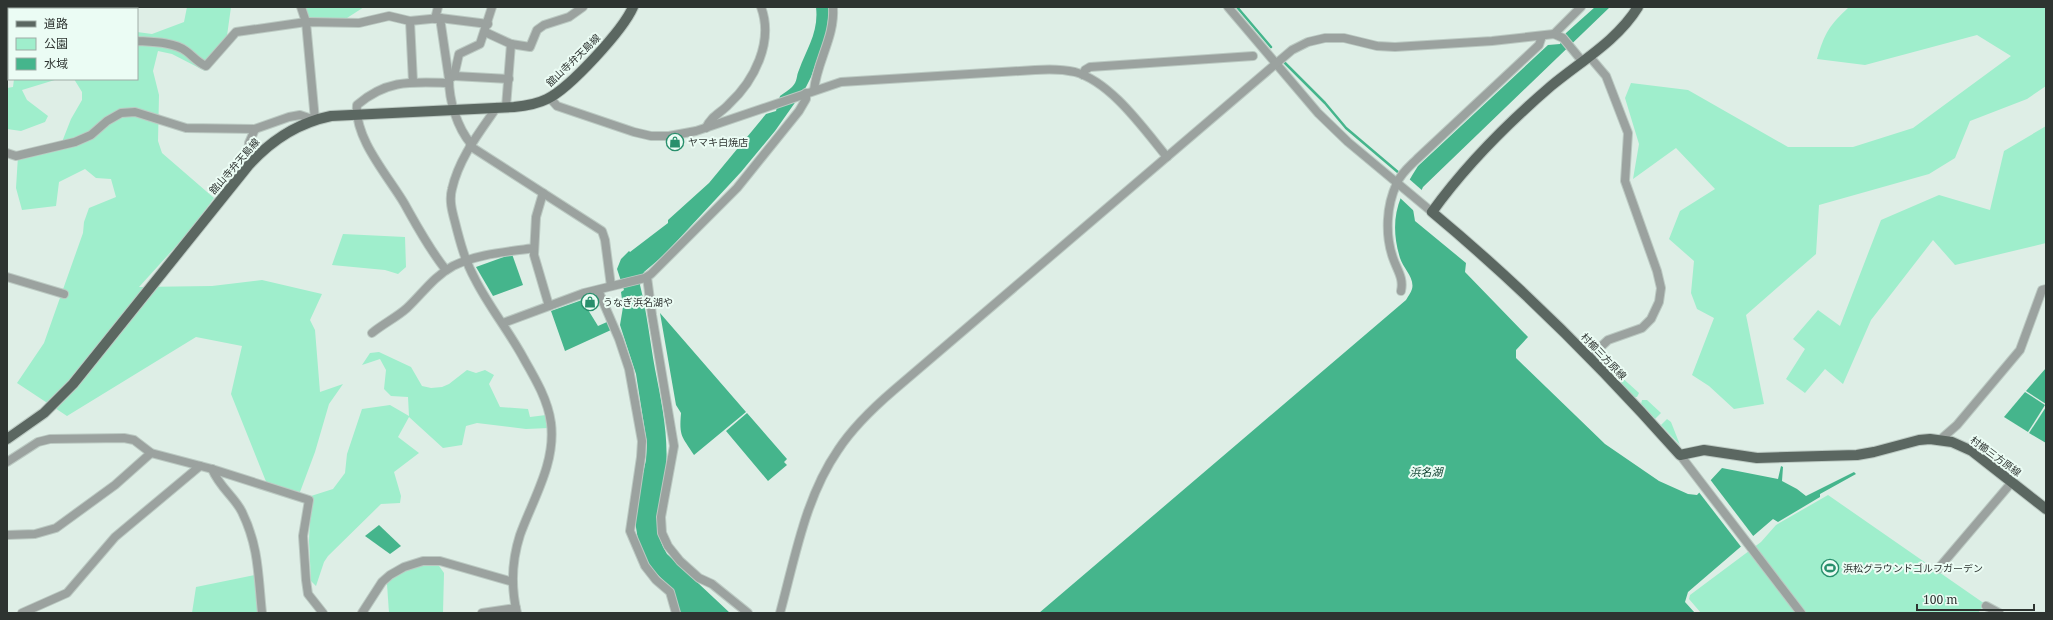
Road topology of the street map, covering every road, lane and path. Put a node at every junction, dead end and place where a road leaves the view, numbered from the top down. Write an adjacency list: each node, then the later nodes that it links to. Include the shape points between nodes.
1 (301, 7): 13 (street)
2 (438, 7): 11 (street)
3 (492, 7): 14 (street)
4 (583, 7): 19 (street, via 569,17 537,30 530,47)
5 (633, 7): 28 (main road, 舘山寺弁天島線, via 617,34 570,82)
6 (761, 7): 33 (street, via 766,29 756,69 742,92 712,117)
7 (833, 7): 27 (street, via 832,33 816,78)
8 (1228, 7): 22 (street)
9 (1581, 7): 16 (street)
10 (1638, 7): 21 (main road, via 1617,34)
11 (438, 18): 12 (street); 14 (street); 24 (street)
12 (410, 21): 13 (street, via 389,16 359,22); 26 (street)
13 (306, 22): 18 (street, via 236,32 206,66 186,50); 32 (street)
14 (488, 24): 15 (street)
15 (485, 32): 19 (street); 24 (street, via 480,44 459,54)
16 (1554, 34): 17 (street); 21 (street)
17 (1542, 36): 22 (street, via 1395,47 1377,46 1344,38 1325,38 1299,46); 39 (street, via 1539,45 1403,173)
18 (138, 41)
19 (511, 44): 25 (street)
20 (1253, 56): 23 (street, via 1090,66)
21 (1583, 57): 41 (main road, via 1477,157 1458,177); 55 (street, via 1606,76 1628,133 1625,181 1661,288 1659,302 1651,319 1642,328 1608,340)
22 (1275, 64): 37 (street); 39 (street, via 1303,98 1333,128)
23 (1083, 75): 27 (street, via 1062,70 1035,70 849,81); 37 (street, via 1108,90)
24 (451, 79): 25 (street); 26 (street); 30 (street)
25 (509, 79): 29 (street)
26 (413, 82): 31 (street, via 391,85 370,93 357,105)
27 (807, 93): 33 (street); 46 (street, via 800,111 737,188 672,255)
28 (550, 98): 29 (main road, 舘山寺弁天島線, via 534,104); 33 (street, via 557,106 651,136 678,135)
29 (502, 107): 30 (main road, 舘山寺弁天島線); 35 (street)
30 (454, 110): 31 (main road, 舘山寺弁天島線); 35 (street, via 462,133)
31 (356, 114): 32 (main road, 舘山寺弁天島線); 44 (street, via 361,132 376,160 417,229)
32 (315, 120): 34 (street, via 300,116 289,117); 38 (main road, 舘山寺弁天島線, via 291,129 277,138)
33 (706, 128)
34 (255, 129): 36 (street, via 186,128 135,112 120,114 91,135 75,142 16,156); 38 (street, via 249,143)
35 (471, 145): 40 (street); 43 (street, via 459,168 451,195)
36 (7, 153)
37 (1167, 157): 77 (street, via 894,390 852,431 832,459 814,496)
38 (248, 166): 56 (main road, 舘山寺弁天島線, via 74,384 44,413)
39 (1399, 184): 41 (street); 50 (street, via 1390,205 1388,228 1391,252 1402,282)
40 (543, 193): 42 (street, via 536,217); 47 (street, via 602,231)
41 (1432, 212): 55 (main road, 村櫛三方原線, via 1504,272)
42 (534, 248): 43 (street); 52 (street, via 535,262)
43 (466, 261): 44 (street); 53 (street, via 477,284)
44 (446, 270): 54 (street, via 426,286 407,308)
45 (7, 276): 51 (street)
46 (646, 277): 47 (street); 76 (street, via 674,446 661,517 662,532 668,546 680,561)
47 (614, 286): 49 (street)
48 (2046, 289): 57 (street, via 2042,290 2020,350 1957,425)
49 (598, 290): 52 (street); 75 (street, via 629,369 642,441 630,535 645,566 670,592)
50 (1401, 291)
51 (64, 294)
52 (549, 306): 53 (street)
53 (502, 323): 67 (street, via 524,358 545,401 552,428 545,472 517,544)
54 (372, 333)
55 (1589, 358): 59 (main road, 村櫛三方原線)
56 (7, 439)
57 (1941, 439): 59 (main road, 村櫛三方原線, via 1918,440 1857,455 1757,458 1704,450); 63 (main road, 村櫛三方原線, via 1972,451)
58 (151, 454): 60 (street, via 134,440 124,438 50,440 38,442); 61 (street); 65 (street, via 115,485 56,528 35,534)
59 (1680, 455): 78 (street)
60 (7, 462)
61 (200, 466): 62 (street); 70 (street, via 115,537 67,593)
62 (212, 469): 71 (street, via 223,489 242,511 256,548); 72 (street, via 309,500 303,536 306,580 308,594)
63 (2012, 482): 64 (main road, 村櫛三方原線); 66 (street)
64 (2046, 509)
65 (7, 535)
66 (1938, 569)
67 (513, 582): 69 (street); 73 (street, via 440,561 423,561 390,575 382,582)
68 (1986, 606): 79 (street)
69 (516, 610): 74 (street)
70 (22, 613)
71 (262, 613)
72 (323, 613)
73 (362, 613)
74 (482, 613)
75 (676, 613)
76 (748, 613)
77 (780, 613)
78 (1800, 613)
79 (2000, 613)

